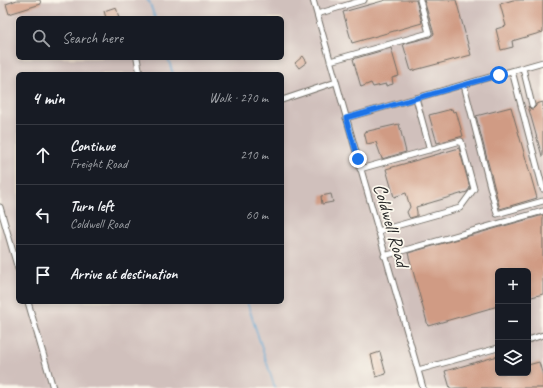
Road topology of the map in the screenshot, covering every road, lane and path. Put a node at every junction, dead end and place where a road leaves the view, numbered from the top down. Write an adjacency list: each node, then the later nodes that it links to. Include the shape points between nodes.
1 (313, 0): 4 (street, Coldwell Road)
2 (364, 0): 4 (street)
3 (420, 0): 6 (street, via 429,33)
4 (317, 14): 6 (street, Coldwell Road)
5 (137, 60): 10 (street)
6 (330, 61): 11 (street, Coldwell Road)
7 (543, 62): 8 (street)
8 (523, 68): 9 (street); 15 (street)
9 (512, 71): 12 (street); 19 (street)
10 (140, 72)
11 (336, 82): 14 (street); 16 (street, Coldwell Road)
12 (464, 85): 13 (street); 20 (street, via 497,214)
13 (416, 98): 16 (street); 17 (street)
14 (284, 99)
15 (532, 105)
16 (346, 118): 18 (street, Coldwell Road)
17 (430, 150): 18 (street); 23 (street, via 461,142 474,189 460,208)
18 (360, 169): 23 (street, Coldwell Road)
19 (543, 189)
20 (543, 201)
21 (0, 207): 25 (street)
22 (543, 211): 24 (street)
23 (378, 231): 24 (street, Coldwell Road)
24 (384, 256): 30 (street, Coldwell Road)
25 (16, 262)
26 (29, 304): 31 (street)
27 (543, 335): 28 (street)
28 (531, 339)
29 (495, 349): 30 (street)
30 (418, 370): 32 (street, Coldwell Road)
31 (53, 388)
32 (423, 388)

